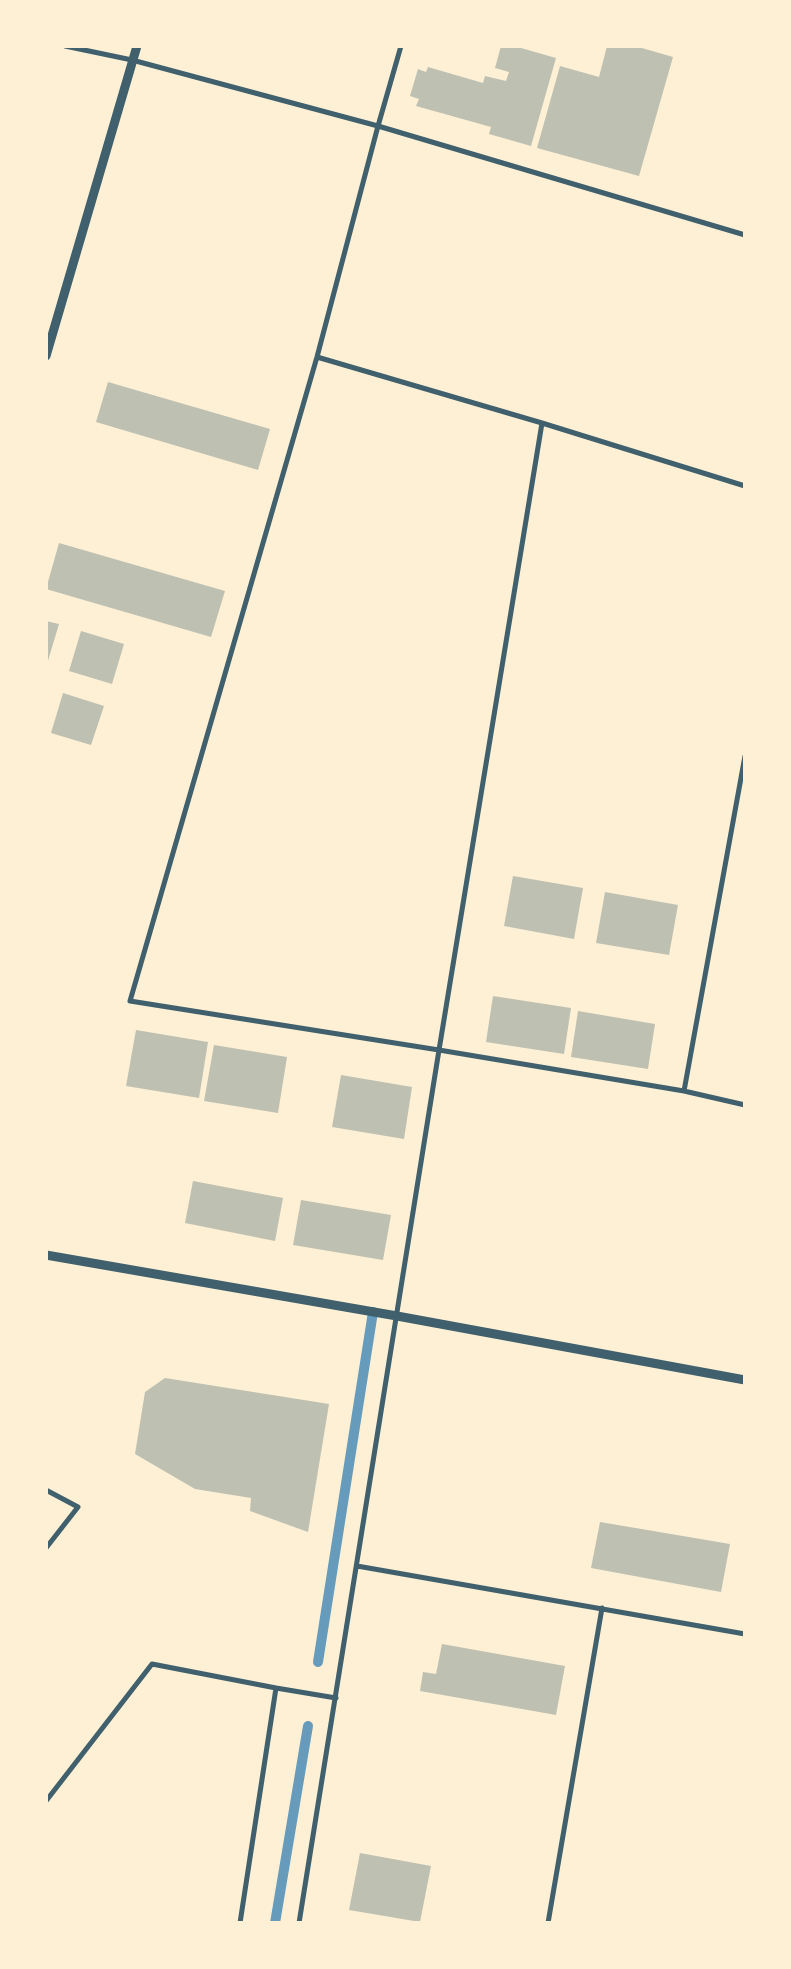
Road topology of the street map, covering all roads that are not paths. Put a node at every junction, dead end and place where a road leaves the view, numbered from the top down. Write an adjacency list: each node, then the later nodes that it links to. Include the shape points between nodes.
1 (65, 46): 4 (street)
2 (136, 46): 4 (street)
3 (401, 46): 5 (street)
4 (132, 60): 5 (street); 7 (street)
5 (378, 126): 6 (street); 8 (street)
6 (745, 235)
7 (46, 356)
8 (317, 357): 9 (street); 12 (street, via 130,1001)
9 (542, 423): 10 (street); 12 (street)
10 (745, 486)
11 (745, 756): 13 (street)
12 (439, 1050): 13 (street); 16 (street)
13 (684, 1091): 14 (street)
14 (745, 1105)
15 (46, 1255): 16 (street)
16 (397, 1316): 17 (street); 20 (street)
17 (745, 1380)
18 (46, 1490): 19 (street, via 78,1507)
19 (46, 1548)
20 (357, 1566): 21 (street); 24 (street)
21 (602, 1608): 22 (street); 28 (street)
22 (745, 1634)
23 (276, 1688): 24 (street); 25 (street, via 152,1664); 26 (street)
24 (336, 1698): 27 (street)
25 (46, 1801)
26 (240, 1923)
27 (299, 1923)
28 (548, 1923)

